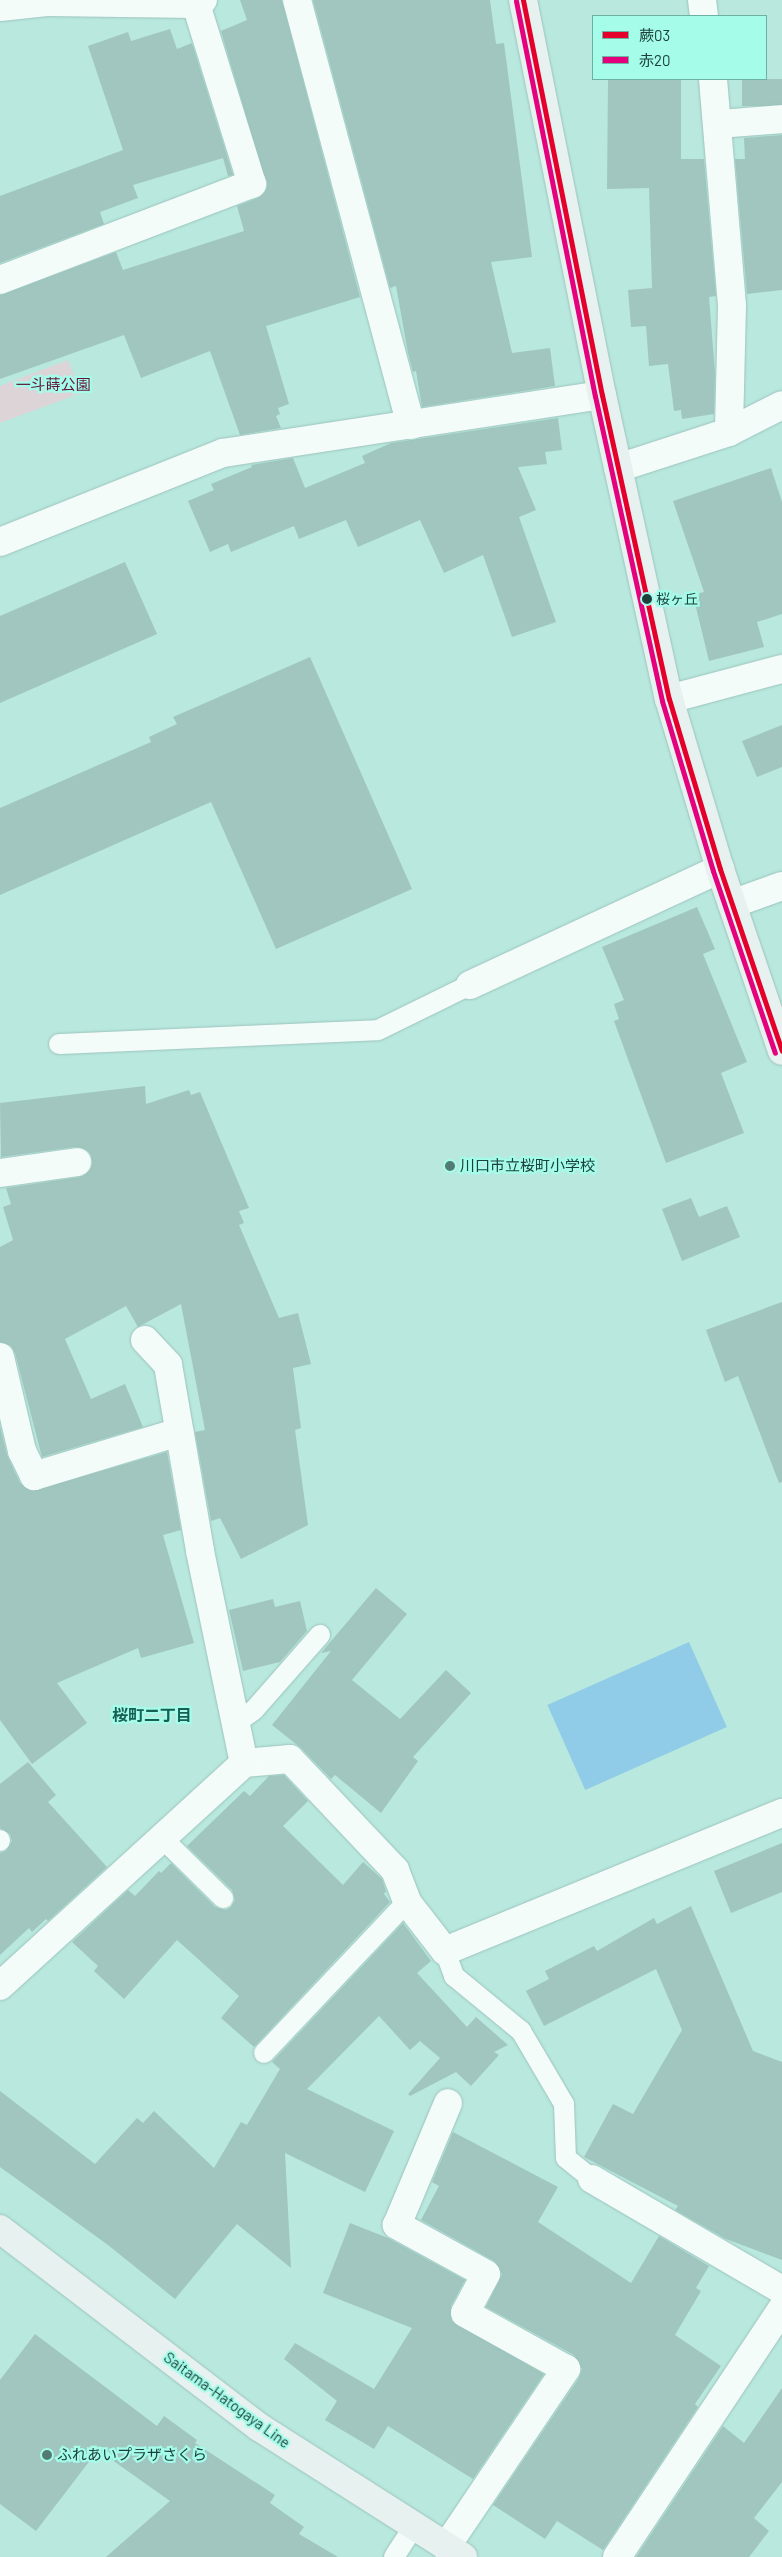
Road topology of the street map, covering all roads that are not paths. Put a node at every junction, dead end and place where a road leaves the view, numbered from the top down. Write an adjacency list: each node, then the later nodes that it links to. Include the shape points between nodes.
1 (298, 0): 13 (street)
2 (523, 0): 11 (main road)
3 (702, 0): 6 (street)
4 (200, 2): 5 (street, via 47,2); 10 (street, via 252,184)
5 (0, 7)
6 (704, 15)
7 (713, 80): 9 (street)
8 (782, 119): 9 (street)
9 (719, 124): 14 (street, via 732,306)
10 (0, 280)
11 (602, 395): 13 (street); 15 (main road)
12 (782, 405): 14 (street)
13 (411, 425): 16 (street, via 223,454)
14 (730, 432): 15 (street)
15 (618, 468): 18 (main road)
16 (0, 542)
17 (782, 669): 18 (street)
18 (669, 699): 19 (main road)
19 (720, 869): 21 (main road); 22 (street)
20 (782, 886): 21 (street)
21 (732, 904): 24 (main road)
22 (470, 985): 23 (lane, via 378,1030)
23 (58, 1044)
24 (782, 1051)
25 (77, 1162): 26 (street)
26 (0, 1173)
27 (145, 1340): 29 (street, via 168,1365)
28 (0, 1357): 29 (street, via 22,1451 34,1476)
29 (179, 1432): 31 (street)
30 (320, 1635): 31 (lane, via 254,1710)
31 (236, 1723): 32 (street)
32 (244, 1763): 34 (street); 36 (street, via 290,1759 395,1870)
33 (782, 1813): 37 (street)
34 (162, 1838): 35 (lane); 38 (street)
35 (223, 1898)
36 (407, 1902): 37 (street); 39 (lane)
37 (445, 1951): 41 (lane, via 454,1976 521,2031 564,2104 566,2158)
38 (0, 1986)
39 (264, 2053)
40 (448, 2103): 46 (street, via 397,2225 486,2274 465,2313 566,2369)
41 (592, 2179): 43 (street)
42 (0, 2229): 45 (main road, Saitama-Hatogaya Line, via 259,2427)
43 (782, 2290)
44 (782, 2309): 48 (street)
45 (414, 2526): 46 (main road, Saitama-Hatogaya Line); 47 (lane)
46 (455, 2552)
47 (394, 2557)
48 (617, 2557)

